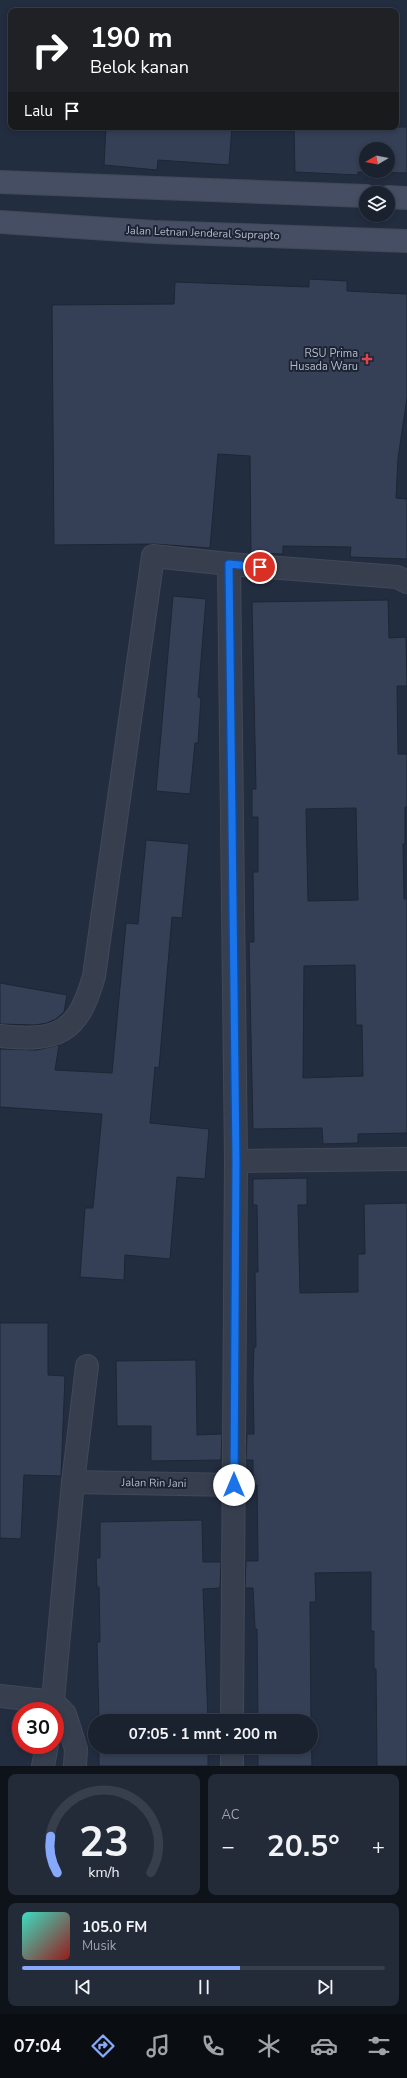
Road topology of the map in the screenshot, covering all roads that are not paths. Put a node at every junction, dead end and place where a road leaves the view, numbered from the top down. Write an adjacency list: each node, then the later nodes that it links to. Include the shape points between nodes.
1 (0, 182): 2 (main road)
2 (359, 196)
3 (395, 197): 4 (main road)
4 (407, 198)
5 (0, 222): 6 (main road, Jalan Letnan Jenderal Suprapto, via 154,232)
6 (407, 241)
7 (229, 564): 8 (street, via 396,577); 9 (street, via 153,556 90,992 79,1015 57,1034 38,1039); 11 (street)
8 (407, 582)
9 (0, 1036)
10 (407, 1158): 11 (street)
11 (236, 1161): 14 (street)
12 (87, 1366): 13 (street)
13 (73, 1482): 14 (street, Jalan Rin Jani); 17 (street)
14 (234, 1485): 19 (street)
15 (0, 1696): 16 (street)
16 (31, 1702)
17 (52, 1702)
18 (64, 1713): 23 (street, via 76,1749)
19 (232, 1714)
20 (45, 1754): 22 (street)
21 (232, 1754): 24 (street)
22 (43, 1766)
23 (76, 1766)
24 (232, 1766)

